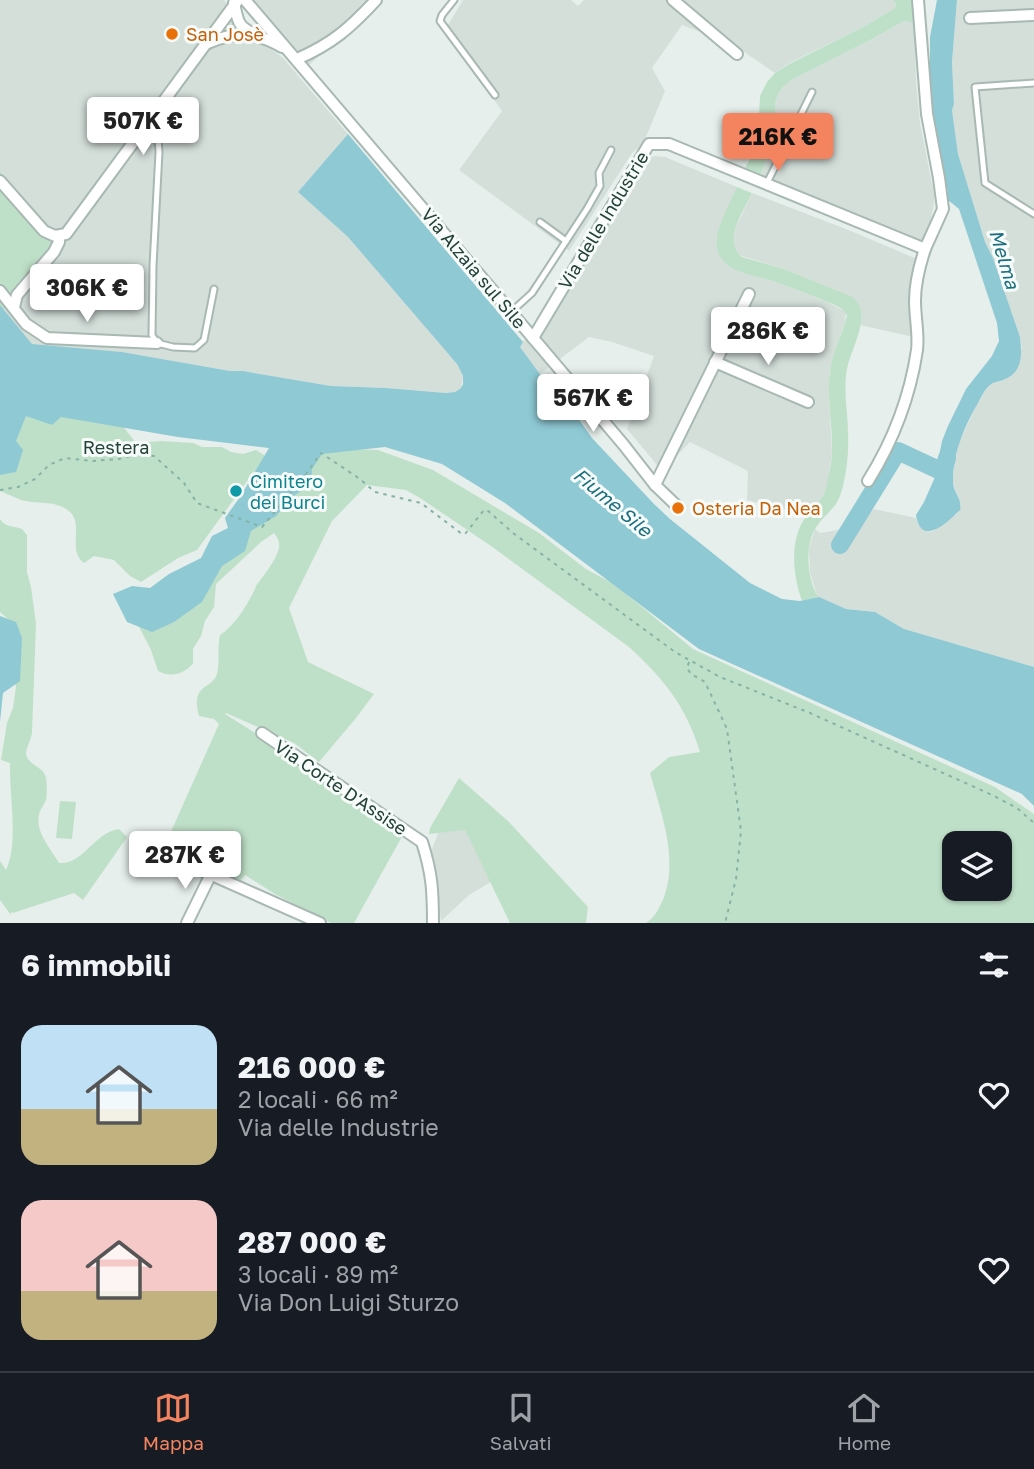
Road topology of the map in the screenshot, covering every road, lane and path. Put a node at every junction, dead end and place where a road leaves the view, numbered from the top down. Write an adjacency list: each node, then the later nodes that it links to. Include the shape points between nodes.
1 (376, 0): 11 (street, via 342,34 316,51)
2 (454, 0): 14 (lane, via 440,22)
3 (673, 0): 10 (street)
4 (918, 0): 23 (street, via 927,114 943,209)
5 (237, 1): 8 (street, via 240,25); 9 (street); 11 (street, Via Alzaia sul Sile)
6 (1034, 15): 7 (street)
7 (970, 18)
8 (260, 36): 9 (street, Via Alzaia sul Sile, via 227,36); 11 (street, Via Alzaia sul Sile)
9 (205, 44): 15 (street)
10 (737, 54)
11 (293, 56): 28 (street, Via Alzaia sul Sile)
12 (1034, 83): 19 (lane, via 975,87 985,183)
13 (812, 92): 18 (lane)
14 (495, 95)
15 (156, 111): 21 (street, via 69,232); 30 (lane, via 159,152 152,335)
16 (611, 150): 22 (lane, via 599,173 600,186)
17 (0, 181): 21 (street, via 44,231)
18 (766, 185): 23 (street, Via delle Industrie); 29 (street, Via delle Industrie, via 669,144 649,144)
19 (1034, 214)
20 (540, 222): 22 (lane)
21 (60, 236): 27 (street, via 54,252 17,295)
22 (566, 242): 28 (lane, via 532,293)
23 (925, 249): 33 (street, via 915,286 918,335 908,391 890,443)
24 (214, 289): 30 (lane, via 204,340 195,348)
25 (0, 291): 27 (street)
26 (749, 294): 31 (street)
27 (14, 307): 30 (street, via 26,324 47,338)
28 (512, 312): 29 (street, Via Alzaia sul Sile)
29 (533, 338): 34 (street, Via Alzaia sul Sile)
30 (157, 343)
31 (715, 362): 32 (street); 34 (street)
32 (807, 402)
33 (868, 481)
34 (655, 485): 36 (street, Via Alzaia sul Sile)
35 (0, 490): 37 (path, Restera, via 35,479 65,458 92,461 155,456 197,502 262,527 321,453 375,492 421,502 462,534 487,510)
36 (678, 507)
37 (689, 661): 39 (path, via 992,795); 45 (path, via 687,668 705,682 727,729 741,831)
38 (262, 733): 44 (street, Via Corte D'Assise, via 422,842 430,867)
39 (1034, 823)
40 (178, 860): 41 (street)
41 (211, 874): 42 (street); 43 (street)
42 (187, 923)
43 (320, 923)
44 (433, 923)
45 (725, 923)

